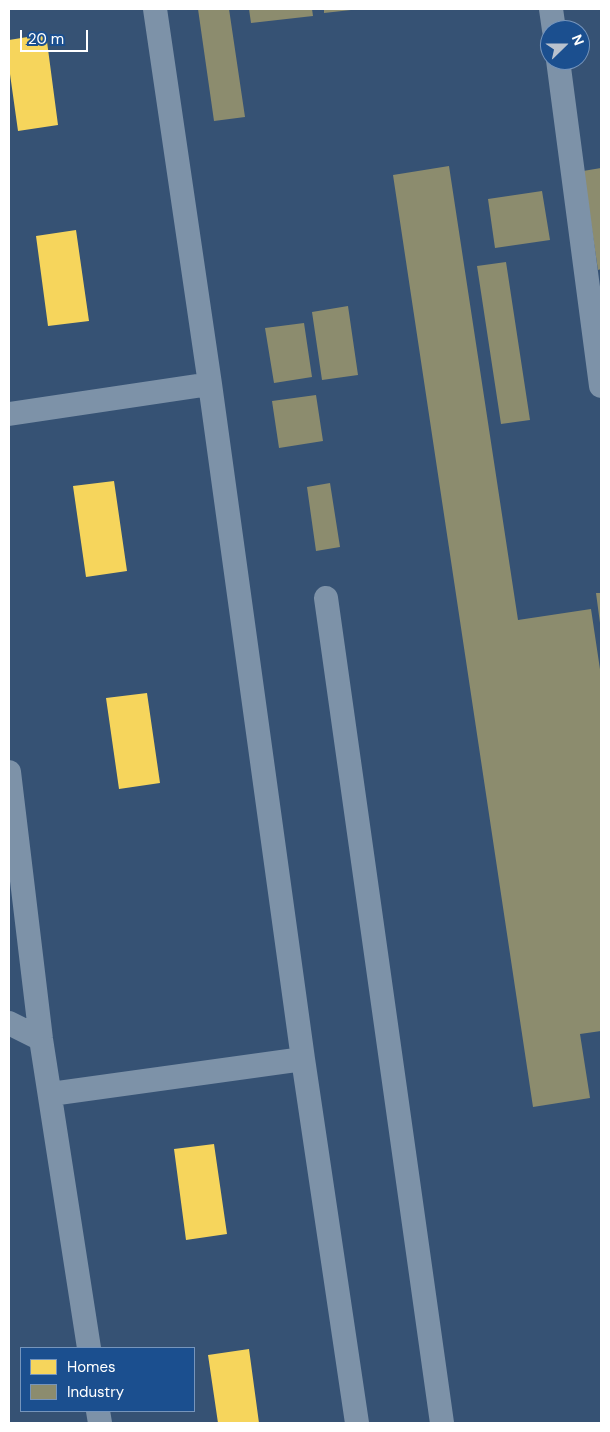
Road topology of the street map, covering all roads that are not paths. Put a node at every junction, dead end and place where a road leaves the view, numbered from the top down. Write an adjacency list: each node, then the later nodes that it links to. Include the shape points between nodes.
1 (155, 9): 3 (street)
2 (559, 70): 4 (street)
3 (210, 384): 5 (street); 10 (street)
4 (601, 386)
5 (9, 414)
6 (326, 598): 14 (street)
7 (9, 772): 9 (street)
8 (9, 1023): 9 (street)
9 (41, 1039): 11 (street)
10 (303, 1059): 11 (street); 13 (street)
11 (51, 1094): 12 (street)
12 (89, 1347)
13 (357, 1423)
14 (442, 1423)

